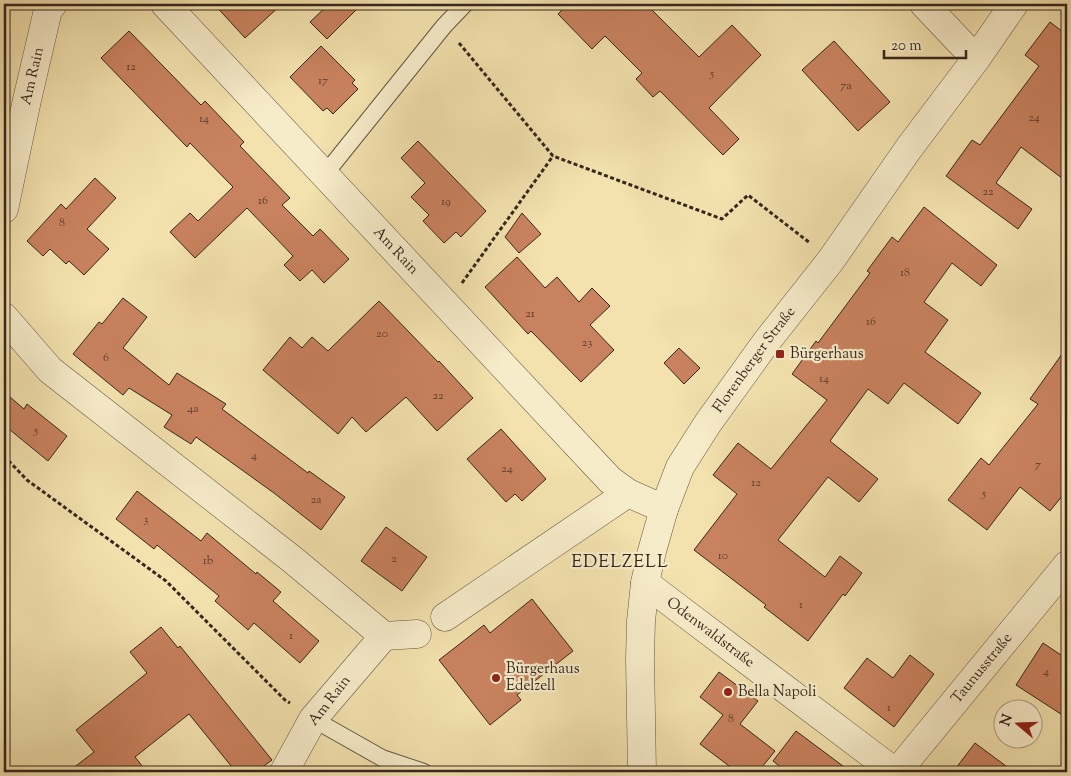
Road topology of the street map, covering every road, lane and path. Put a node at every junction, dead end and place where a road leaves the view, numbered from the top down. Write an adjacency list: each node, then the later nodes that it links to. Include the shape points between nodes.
1 (53, 4): 10 (street, Am Rain, via 48,10)
2 (164, 4): 9 (street, Am Rain)
3 (465, 4): 6 (lane)
4 (924, 4): 7 (street)
5 (1014, 4): 7 (street, Florenberger Straße)
6 (444, 26): 8 (path); 9 (lane)
7 (976, 58): 11 (street, Florenberger Straße, via 908,148)
8 (553, 156): 11 (path, via 722,219 748,195); 12 (path)
9 (325, 174): 12 (street, Am Rain)
10 (4, 209)
11 (831, 260): 16 (street, Florenberger Straße, via 767,341 699,437 680,467)
12 (446, 305): 15 (street, Am Rain, via 610,480)
13 (4, 317): 21 (street, via 50,370 293,560)
14 (4, 456): 22 (path, via 27,480 166,581 285,700)
15 (628, 493): 16 (street, Am Rain); 19 (street)
16 (664, 509): 18 (street, Florenberger Straße)
17 (1067, 565): 26 (street, Taunusstraße)
18 (646, 583): 25 (street, Florenberger Straße, via 640,659); 26 (street, Odenwaldstraße)
19 (445, 617)
20 (417, 634): 21 (street)
21 (384, 636): 22 (street, Am Rain)
22 (313, 719): 23 (street, Am Rain); 24 (lane, via 382,758)
23 (284, 772)
24 (424, 772)
25 (642, 772)
26 (896, 772)

